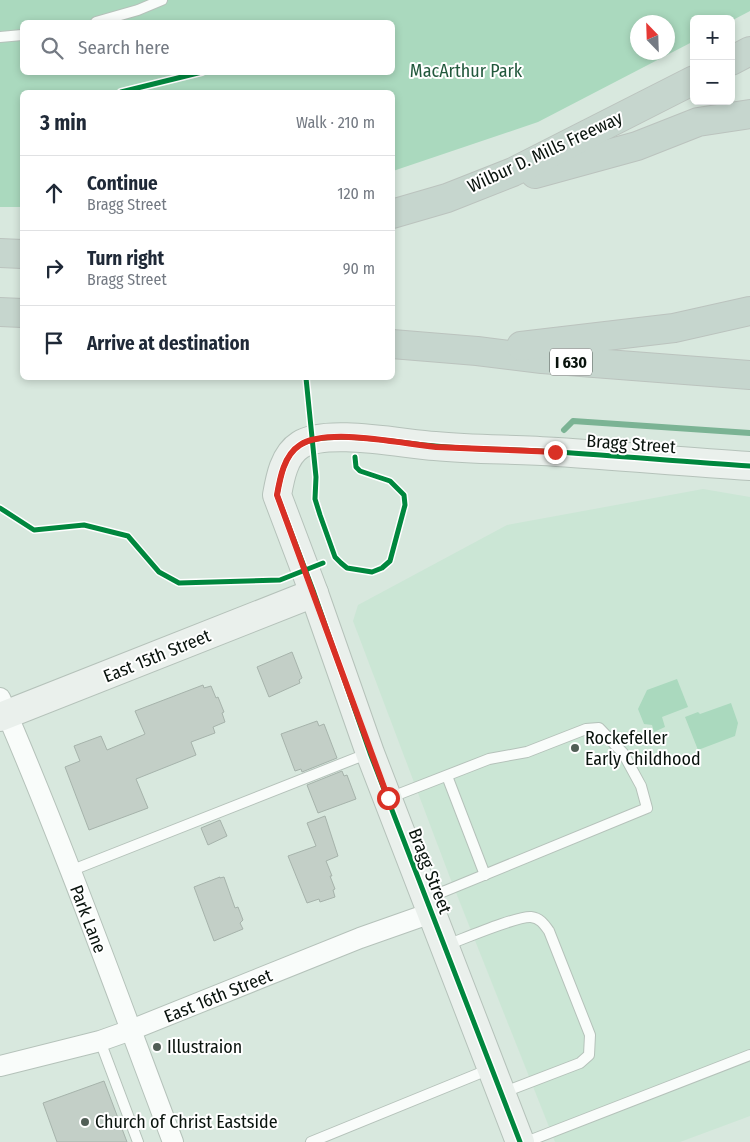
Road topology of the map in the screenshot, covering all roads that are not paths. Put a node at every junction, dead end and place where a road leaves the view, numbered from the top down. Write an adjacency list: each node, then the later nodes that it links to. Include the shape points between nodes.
1 (162, 0): 2 (lane)
2 (103, 20)
3 (20, 35): 4 (lane)
4 (0, 37)
5 (750, 51): 6 (highway)
6 (733, 60)
7 (690, 82): 9 (highway, Wilbur D. Mills Freeway, via 513,172)
8 (750, 114): 9 (highway, via 698,122 637,146)
9 (447, 198): 10 (highway, Wilbur D. Mills Freeway)
10 (395, 213)
11 (0, 253): 12 (highway)
12 (20, 254)
13 (750, 311): 17 (highway, via 674,328)
14 (0, 312): 15 (highway)
15 (20, 313)
16 (395, 344): 17 (highway, I 630)
17 (478, 351): 18 (highway, I 630)
18 (750, 376)
19 (750, 466): 20 (street, Bragg Street, via 436,446 346,437 317,438 300,445 287,458 277,495)
20 (314, 593): 21 (street, East 15th Street); 22 (street, Bragg Street)
21 (3, 710): 25 (street, Park Lane, via 18,736)
22 (370, 753): 24 (street, Bragg Street); 25 (lane)
23 (447, 776): 24 (lane); 26 (lane); 26 (lane, via 489,759 528,752 586,729 599,728 623,753 641,786 647,808)
24 (388, 798): 27 (street, Bragg Street)
25 (70, 872): 29 (street, Park Lane)
26 (484, 875): 27 (lane)
27 (428, 905): 28 (street, Bragg Street); 29 (street, East 16th Street, via 360,938)
28 (444, 946): 33 (street, Bragg Street); 34 (lane, via 516,920 530,917 542,921 549,931 590,1035 589,1055 580,1063)
29 (131, 1030): 30 (street, East 16th Street); 36 (street, Park Lane)
30 (100, 1041): 32 (street, East 16th Street); 35 (lane)
31 (750, 1055): 39 (lane)
32 (0, 1066)
33 (492, 1068): 34 (street, Bragg Street); 37 (lane)
34 (501, 1094): 38 (street, Bragg Street)
35 (138, 1142)
36 (173, 1142)
37 (311, 1142)
38 (520, 1142)
39 (526, 1142)

